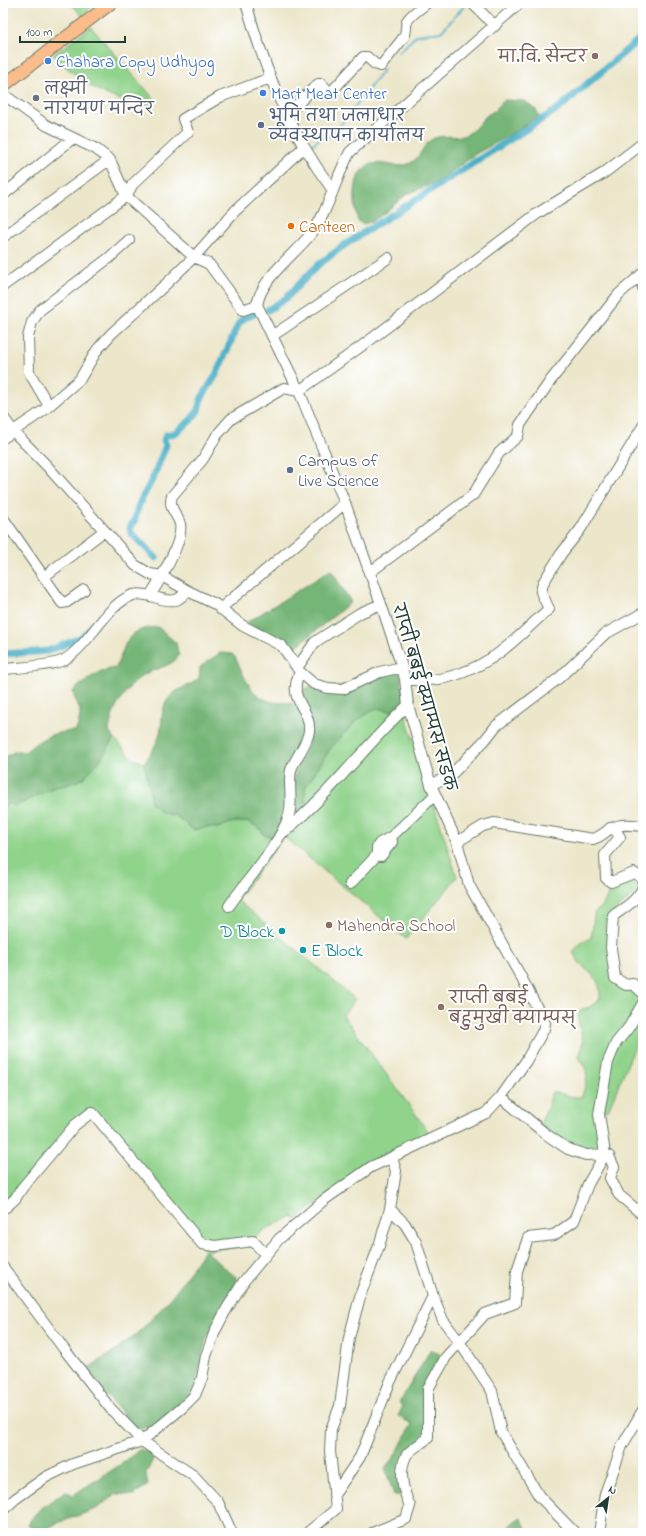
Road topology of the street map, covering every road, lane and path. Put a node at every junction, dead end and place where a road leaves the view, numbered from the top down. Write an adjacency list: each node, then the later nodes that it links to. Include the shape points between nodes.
1 (111, 3): 9 (main road)
2 (246, 3): 8 (street)
3 (426, 3): 6 (street)
4 (472, 3): 7 (street)
5 (520, 3): 7 (street)
6 (414, 7): 11 (street, via 406,26 407,32 381,66 363,57 332,91 318,84)
7 (495, 26): 16 (street, via 350,152)
8 (270, 78): 11 (street); 18 (street, via 220,97 183,119 188,132 133,184)
9 (3, 86)
10 (3, 94): 12 (street, via 46,124)
11 (286, 114): 14 (street)
12 (73, 138): 15 (street, via 96,149); 17 (street)
13 (643, 143): 29 (street, via 604,173 538,213)
14 (304, 147): 16 (street); 21 (street, via 235,211)
15 (109, 160): 18 (street); 19 (street)
16 (332, 189): 27 (street, via 311,234 267,282)
17 (3, 195)
18 (126, 196): 21 (street); 25 (street)
19 (3, 238)
20 (129, 240): 30 (street, via 40,310 32,322 28,337 29,372)
21 (194, 257): 27 (street, via 210,264 243,310); 30 (street, via 111,334 97,350 80,379)
22 (388, 258): 28 (street)
23 (643, 273): 38 (street, via 620,294 551,380 520,425 518,436 499,453 473,495)
24 (643, 282): 26 (street)
25 (3, 286)
26 (643, 288)
27 (257, 305): 28 (street, राप्ती बबई क्याम्पस सडक)
28 (272, 336): 29 (street, राप्ती बबई क्याम्पस सडक)
29 (299, 391): 35 (street, राप्ती बबई क्याम्पस सडक); 40 (street, via 284,388 230,419 217,435 203,459 172,496 170,502 180,524 180,533)
30 (50, 406): 33 (street)
31 (3, 417): 33 (street)
32 (643, 426): 50 (street, via 580,530 542,583 541,592 549,609 491,659 472,669 443,679)
33 (13, 431): 34 (street); 37 (street)
34 (3, 438)
35 (345, 503): 38 (street, राप्ती बबई क्याम्पस सडक); 45 (street)
36 (3, 518): 39 (street)
37 (104, 531): 39 (street); 40 (street, via 135,566 150,574)
38 (369, 573): 44 (street, राप्ती बबई क्याम्पस सडक)
39 (44, 576): 41 (street, via 62,603)
40 (162, 576): 42 (street); 43 (street)
41 (84, 590)
42 (188, 591): 43 (street, via 172,600); 45 (street)
43 (150, 596): 48 (street, via 134,595 116,606 77,649 63,660)
44 (381, 604): 47 (street, राप्ती बबई क्याम्पस सडक); 49 (street, via 360,613 315,642)
45 (220, 609): 49 (street, via 243,626 282,646)
46 (643, 613): 52 (street, via 605,634 558,678 496,726 452,774)
47 (402, 667): 49 (street, via 380,672 343,689 314,684); 50 (street, राप्ती बबई क्याम्पस सडक)
48 (3, 669)
49 (298, 670): 56 (street, via 295,694 309,725 309,734 292,770 290,814)
50 (405, 679): 51 (street, राप्ती बबई क्याम्पस सडक)
51 (408, 705): 52 (street, राप्ती बबई क्याम्पस सडक); 56 (street, via 379,733 308,812)
52 (431, 785): 53 (street, राप्ती बबई क्याम्पस सडक)
53 (436, 795): 57 (street, राप्ती बबई क्याम्पस सडक); 59 (street, via 391,837 380,843 377,855)
54 (643, 826): 55 (street, via 622,825)
55 (610, 828): 57 (street, via 603,836 593,839 494,823); 58 (street, via 620,837 605,855 606,878 611,882 634,873 641,877)
56 (282, 834): 61 (street)
57 (457, 842): 64 (street, राप्ती बबई क्याम्पस सडक, via 469,885 545,1023 533,1050)
58 (643, 882)
59 (350, 884)
60 (643, 887): 62 (street, via 632,902 614,916 611,948 615,978 626,985 633,984)
61 (229, 906)
62 (643, 993)
63 (643, 1002): 65 (street, via 616,1043 608,1062 599,1114)
64 (501, 1096): 65 (street, via 547,1135 568,1149 586,1155); 66 (street, राप्ती बबई क्याम्पस सडक, via 486,1113)
65 (605, 1154): 69 (street, via 609,1156 614,1167 610,1178 619,1195); 73 (street, via 588,1184 574,1221 554,1235 528,1238 517,1271 515,1303 485,1314)
66 (392, 1158): 68 (street, via 396,1171); 70 (street, राप्ती बबई क्याम्पस सडक, via 371,1167 324,1200 279,1239)
67 (3, 1207): 70 (street, via 14,1199 75,1125 92,1112 202,1244 215,1246 253,1241)
68 (390, 1209): 72 (street, via 405,1224 416,1242); 76 (street, via 348,1338 340,1406 331,1428 330,1451)
69 (643, 1215)
70 (266, 1255): 75 (street, राप्ती बबई क्याम्पस सडक, via 244,1281 215,1331 195,1394)
71 (3, 1267): 75 (street, via 97,1392)
72 (433, 1296): 73 (street, via 443,1320); 76 (street, via 390,1382 360,1457)
73 (460, 1343): 80 (street, via 446,1357 428,1388 428,1438 406,1455 403,1489 410,1506 406,1519); 81 (street, via 492,1391 501,1432 520,1465 539,1496)
74 (643, 1410): 82 (street, via 619,1453 605,1494)
75 (142, 1441): 77 (street, via 72,1464 46,1477); 78 (street, via 194,1476 218,1502)
76 (334, 1496): 79 (street, via 336,1509)
77 (3, 1510)
78 (232, 1533)
79 (307, 1533)
80 (372, 1533)
81 (575, 1533)
82 (599, 1533)

